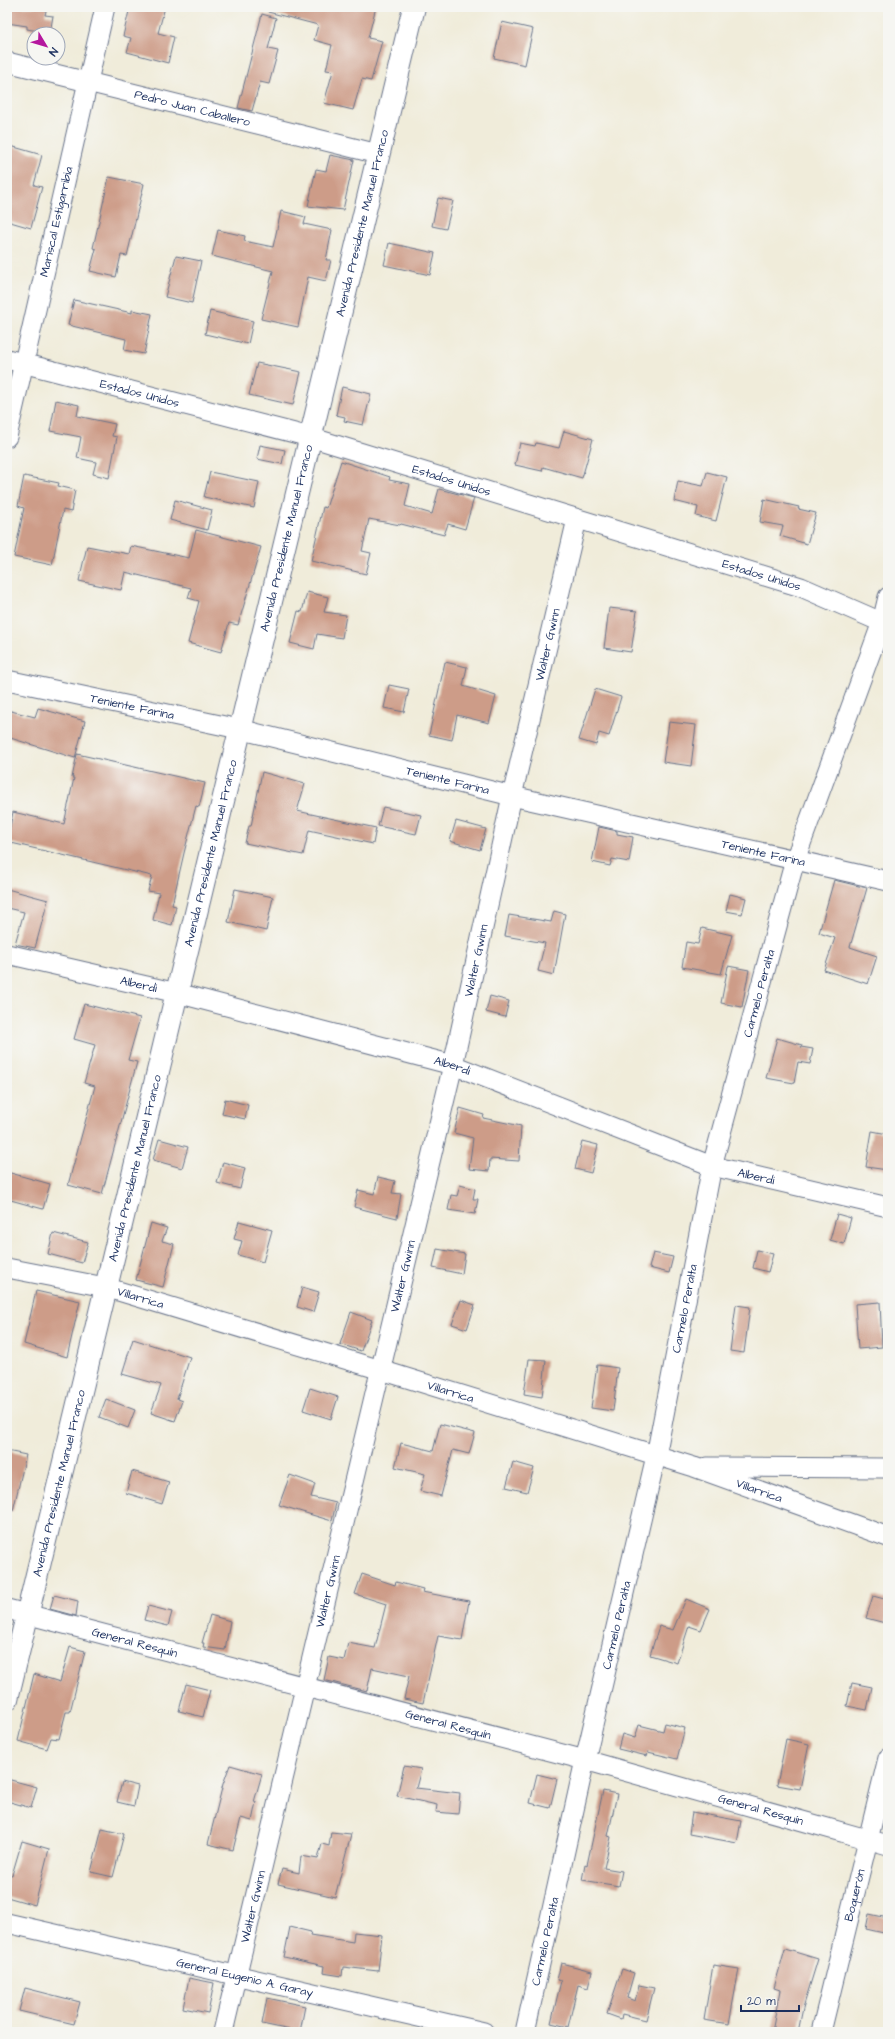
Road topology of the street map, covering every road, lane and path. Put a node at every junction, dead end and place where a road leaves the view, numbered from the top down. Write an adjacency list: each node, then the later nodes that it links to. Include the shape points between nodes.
1 (105, 7): 4 (street, Mariscal Estigarribia)
2 (414, 7): 5 (main road, Avenida Presidente Manuel Franco)
3 (7, 62): 4 (street, Pedro Juan Caballero)
4 (86, 82): 5 (street, Pedro Juan Caballero); 6 (street, Mariscal Estigarribia)
5 (378, 154): 8 (main road, Avenida Presidente Manuel Franco)
6 (16, 361): 7 (street, Mariscal Estigarribia); 8 (street, Estados Unidos)
7 (7, 437)
8 (310, 437): 9 (street, Estados Unidos); 13 (main road, Avenida Presidente Manuel Franco)
9 (577, 519): 11 (street, Estados Unidos, via 801,587); 14 (street, Walter Gwinn)
10 (888, 597): 11 (street, Carmelo Peralta)
11 (885, 624): 15 (street, Carmelo Peralta)
12 (7, 680): 13 (street, Teniente Farina)
13 (239, 729): 14 (street, Teniente Farina); 18 (main road, Avenida Presidente Manuel Franco)
14 (512, 796): 15 (street, Teniente Farina); 19 (street, Walter Gwinn)
15 (795, 860): 16 (street, Teniente Farina); 20 (street, Carmelo Peralta)
16 (888, 881)
17 (7, 954): 18 (street, Alberdi)
18 (177, 993): 19 (street, Alberdi); 23 (main road, Avenida Presidente Manuel Franco)
19 (453, 1065): 20 (street, Alberdi); 24 (street, Walter Gwinn)
20 (712, 1166): 21 (street, Alberdi); 25 (street, Carmelo Peralta)
21 (888, 1207)
22 (7, 1268): 23 (street, Villarrica)
23 (105, 1287): 24 (street, Villarrica); 29 (main road, Avenida Presidente Manuel Franco)
24 (381, 1370): 25 (street, Villarrica); 30 (street, Walter Gwinn)
25 (656, 1456): 26 (street, Villarrica); 33 (street, Carmelo Peralta)
26 (694, 1467): 27 (street); 28 (street, Villarrica)
27 (888, 1468)
28 (888, 1537)
29 (17, 1612): 30 (street, General Resquín); 31 (main road, Avenida Presidente Manuel Franco)
30 (305, 1686): 33 (street, General Resquín); 37 (street, Walter Gwinn)
31 (7, 1699)
32 (888, 1758): 34 (street, Boquerón)
33 (585, 1760): 34 (street, General Resquín); 40 (street, Carmelo Peralta)
34 (868, 1840): 35 (street, General Resquín); 41 (street, Boquerón)
35 (888, 1844)
36 (7, 1923): 37 (street, General Eugenio A. Garay)
37 (237, 1975): 38 (street, Walter Gwinn); 39 (street, General Eugenio A. Garay)
38 (223, 2032)
39 (484, 2032)
40 (525, 2032)
41 (821, 2032)

